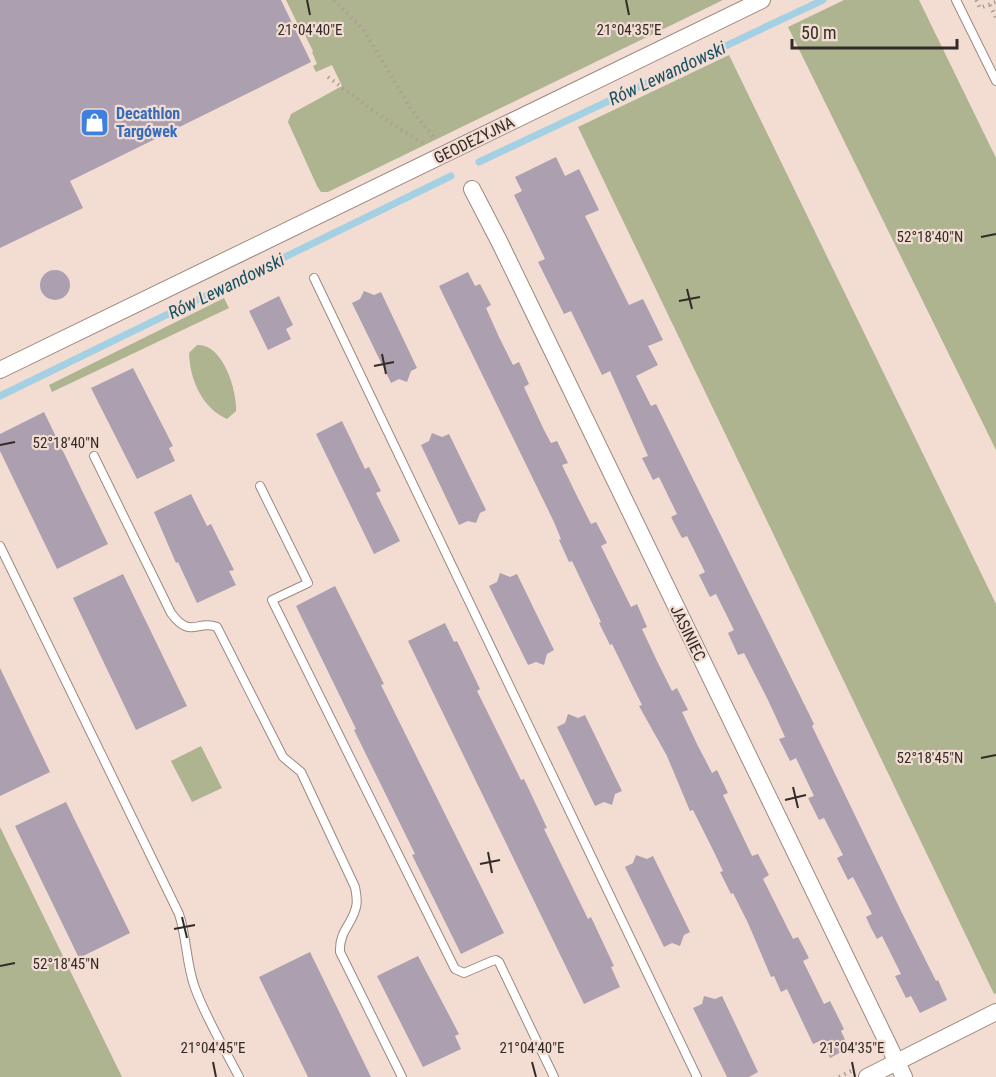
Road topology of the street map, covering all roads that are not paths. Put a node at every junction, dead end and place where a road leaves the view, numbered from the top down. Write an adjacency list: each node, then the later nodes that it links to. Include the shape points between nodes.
1 (762, 0): 6 (street, GEODEZYJNA)
2 (956, 0): 3 (lane)
3 (996, 81)
4 (471, 189): 11 (street, JASINIEC)
5 (314, 278): 15 (lane)
6 (0, 370)
7 (94, 456): 13 (lane, via 171,614 187,627 218,627 283,757 301,772 355,887 357,906 339,942 340,952)
8 (260, 486): 14 (lane, via 308,583 273,600 364,787 455,969 469,972 498,961)
9 (0, 546): 12 (lane, via 179,915 195,988)
10 (996, 1012): 11 (street)
11 (900, 1070): 16 (street)
12 (239, 1077)
13 (402, 1077)
14 (554, 1077)
15 (697, 1077)
16 (867, 1077)

